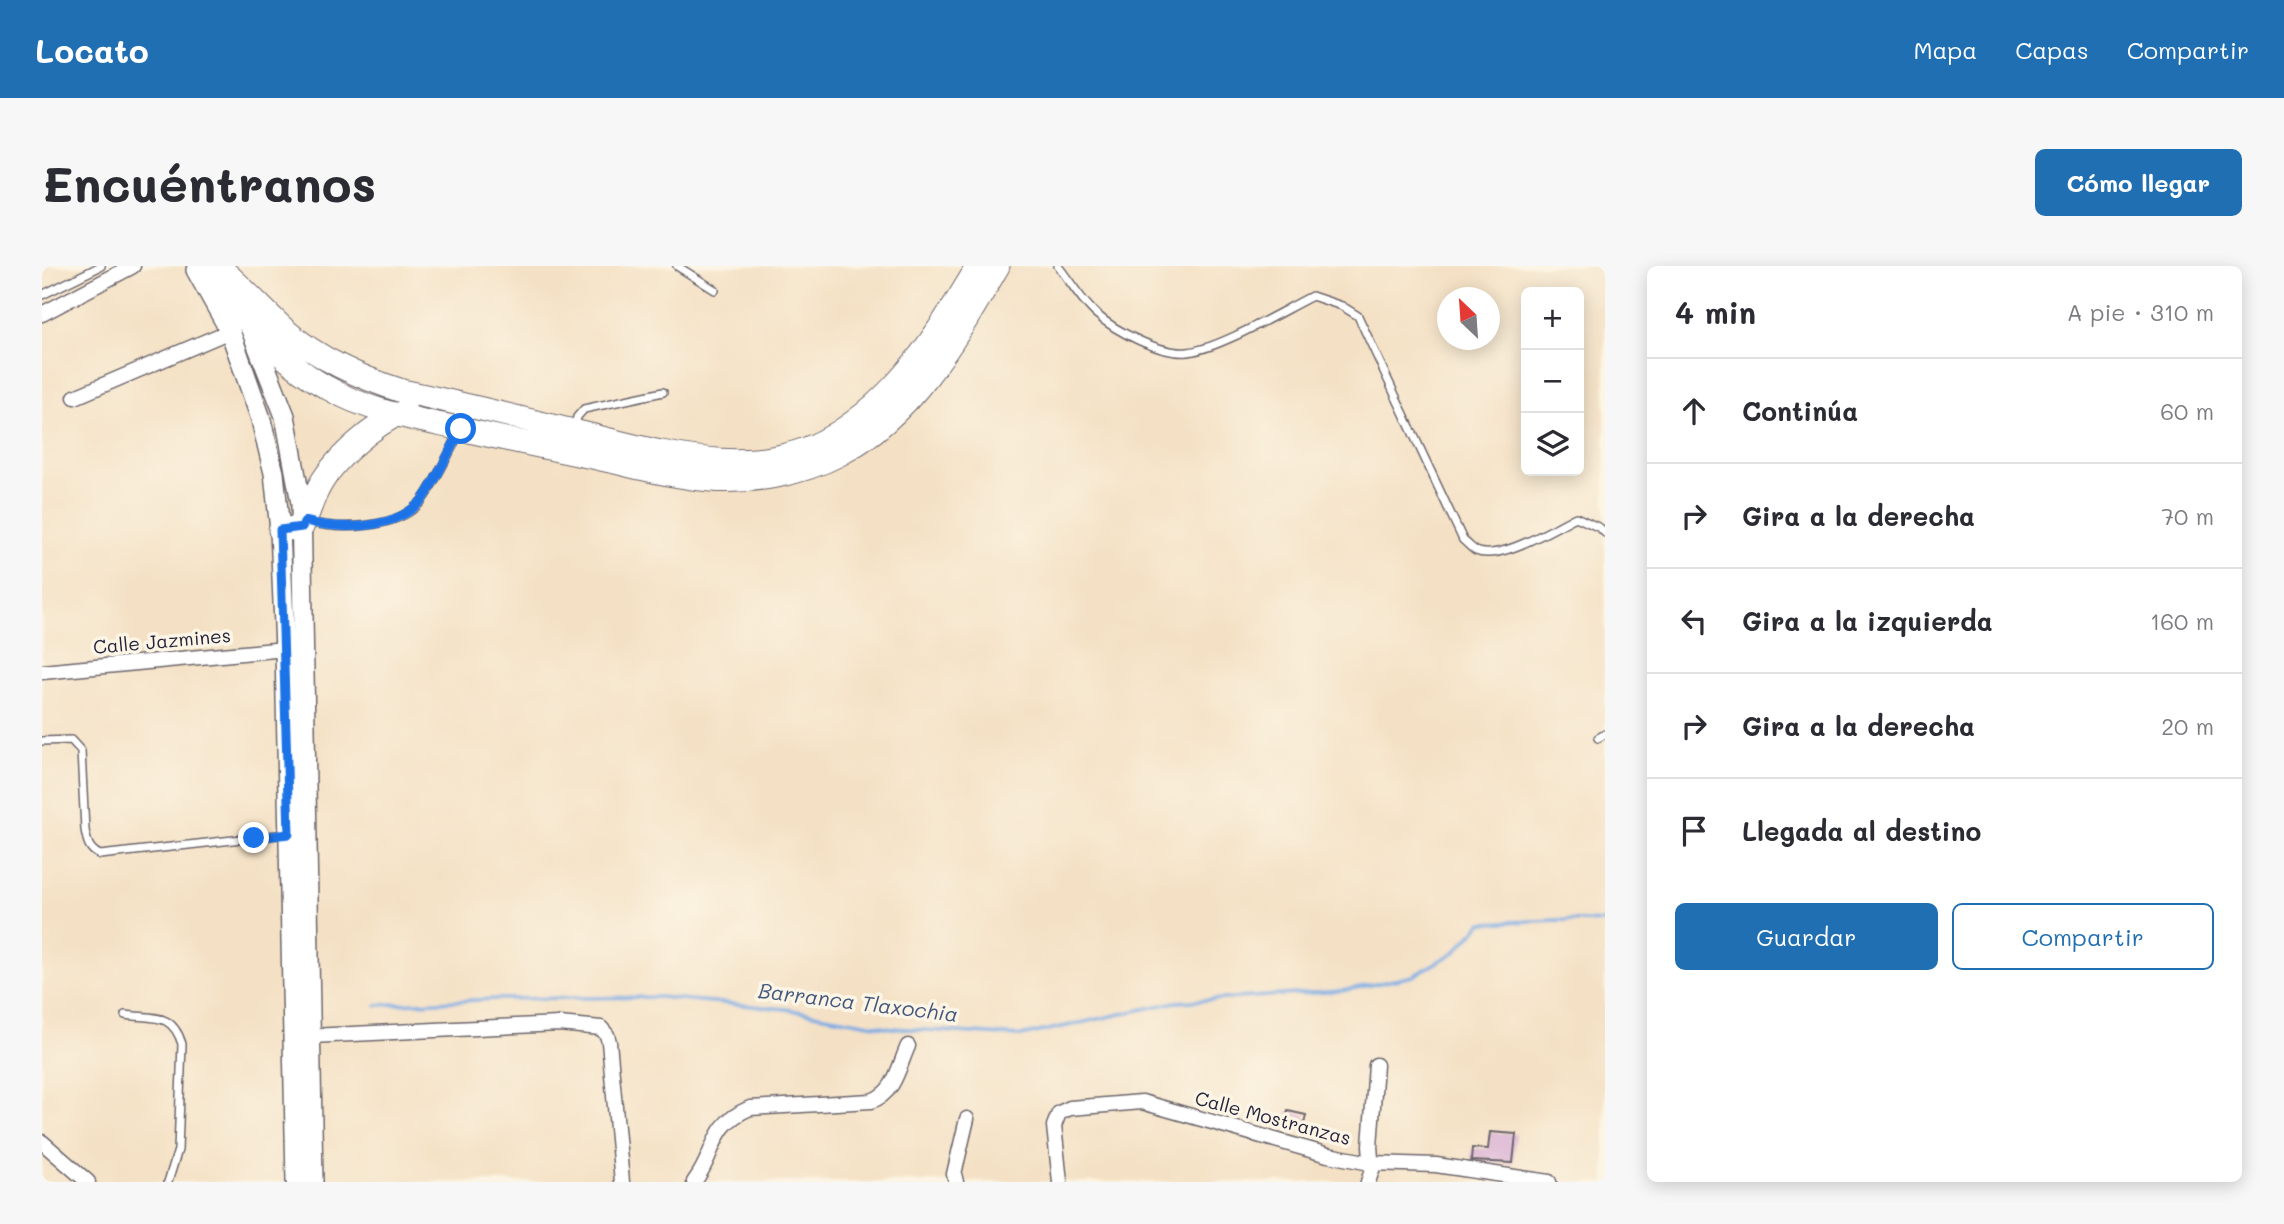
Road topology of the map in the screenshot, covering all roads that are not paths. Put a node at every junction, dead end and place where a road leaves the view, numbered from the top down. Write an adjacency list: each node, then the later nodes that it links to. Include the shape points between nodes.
1 (101, 266): 12 (lane)
2 (133, 266): 13 (street)
3 (194, 266): 14 (main road)
4 (202, 266): 14 (main road)
5 (218, 266): 10 (main road)
6 (677, 266): 11 (lane)
7 (978, 266): 20 (main road, via 928,345 889,393 855,422 807,449 757,459 706,460)
8 (998, 266): 19 (main road, via 943,355 901,407 841,453 797,471 755,479 710,480)
9 (1058, 266): 22 (lane, via 1094,312 1120,332 1165,350 1187,352 1213,345 1312,296 1342,306 1358,316 1463,540 1476,551 1491,554 1576,517)
10 (242, 285): 14 (main road); 17 (main road, via 282,327 320,356 376,382)
11 (716, 290)
12 (42, 295)
13 (42, 314)
14 (239, 327): 16 (street); 18 (main road, via 325,387); 21 (main road, via 285,416 301,503)
15 (663, 392): 20 (lane, via 584,409)
16 (75, 397)
17 (435, 398): 18 (main road); 20 (main road)
18 (395, 415): 19 (main road); 21 (main road, via 337,462)
19 (461, 429): 21 (lane, via 420,503 399,517 361,527)
20 (574, 431)
21 (296, 526): 23 (main road); 27 (main road)
22 (1605, 533)
23 (285, 649): 24 (street, Calle Jazmines); 26 (main road)
24 (42, 672)
25 (42, 741): 26 (lane, via 72,740 81,751 87,842 100,855)
26 (289, 834): 27 (main road)
27 (301, 1004): 29 (main road); 37 (main road)
28 (125, 1015): 36 (lane, via 167,1020 182,1044 178,1150)
29 (311, 1036): 38 (main road); 39 (street, via 559,1024 601,1028 610,1042)
30 (908, 1046): 40 (street, via 888,1092 871,1101 750,1108 736,1114 722,1126)
31 (1377, 1065): 34 (street)
32 (967, 1119): 41 (street)
33 (42, 1142): 35 (street)
34 (1371, 1163): 42 (street, Calle Mostranzas, via 1133,1102 1059,1113 1054,1126); 43 (street); 44 (street, Calle Mostranzas, via 1436,1165)
35 (88, 1182)
36 (168, 1182)
37 (296, 1182)
38 (313, 1182)
39 (622, 1182)
40 (694, 1182)
41 (956, 1182)
42 (1060, 1182)
43 (1368, 1182)
44 (1549, 1182)

